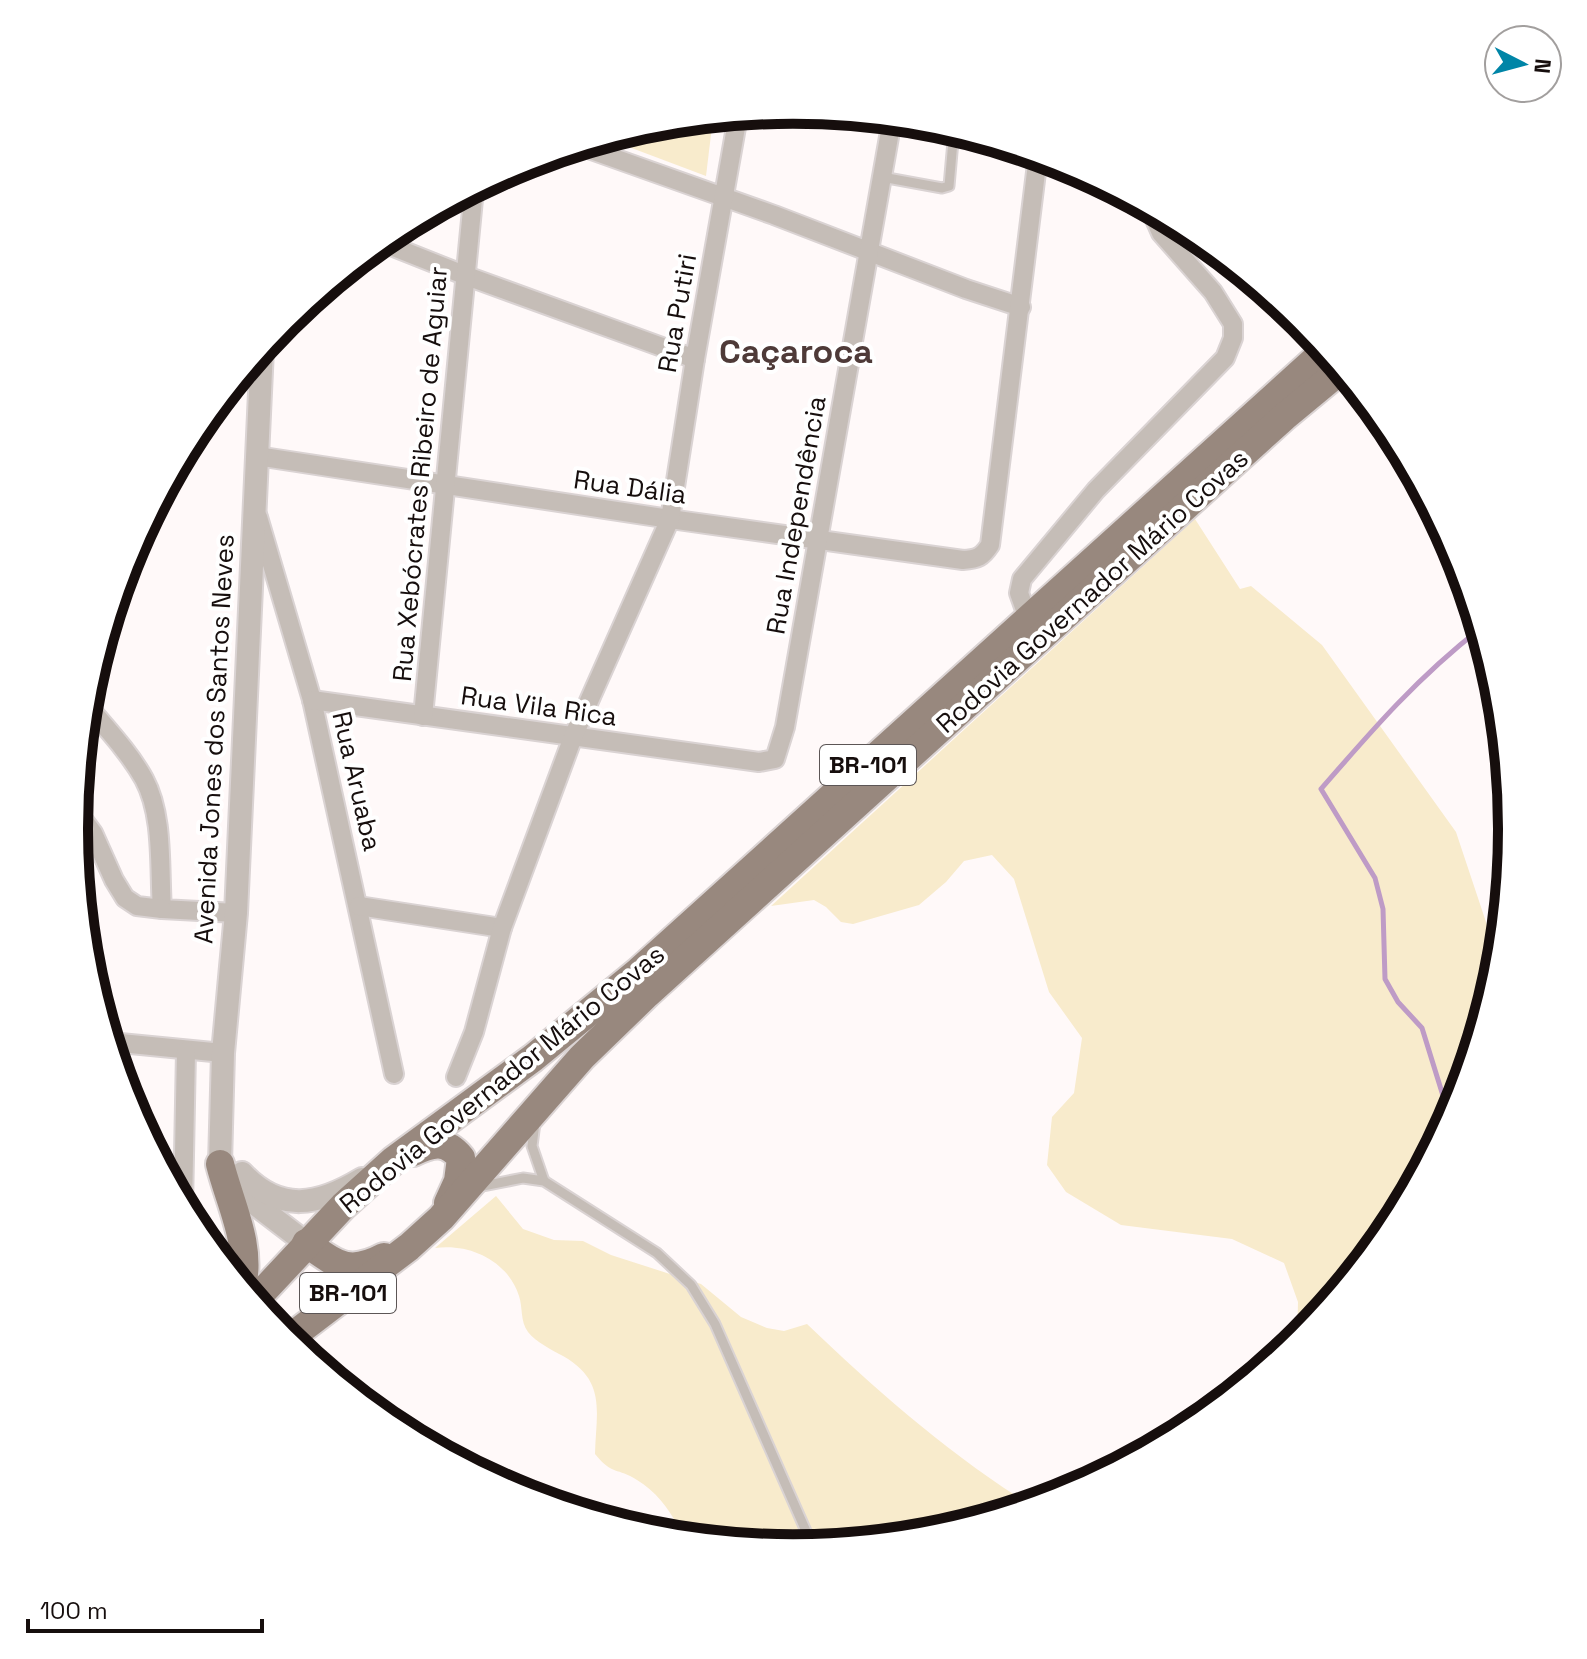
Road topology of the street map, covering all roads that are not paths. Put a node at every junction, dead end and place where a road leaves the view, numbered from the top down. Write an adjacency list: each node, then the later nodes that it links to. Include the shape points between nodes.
1 (736, 127): 7 (street, Rua Putiri)
2 (890, 131): 6 (street, Rua Independência)
3 (953, 143): 6 (lane, via 949,186)
4 (597, 152): 7 (street)
5 (1037, 168): 13 (street)
6 (882, 177): 11 (street, Rua Independência)
7 (725, 198): 11 (street); 15 (street, Rua Putiri)
8 (473, 202): 12 (street, Rua Xebócrates Ribeiro de Aguiar)
9 (1158, 226): 23 (street, via 1213,292 1233,324 1233,338 1225,358 1096,490 1022,579 1019,593)
10 (395, 248): 12 (street)
11 (870, 254): 13 (street); 22 (street, Rua Independência)
12 (464, 275): 15 (street); 19 (street, Rua Xebócrates Ribeiro de Aguiar)
13 (1021, 307): 22 (street, Rua Dália, via 990,545 983,556 963,560)
14 (1318, 358): 23 (main road, Rodovia Governador Mário Covas / BR-101)
15 (695, 359): 21 (street, Rua Putiri)
16 (261, 366): 18 (street, Avenida Jones dos Santos Neves)
17 (1334, 376): 39 (main road, Rodovia Governador Mário Covas / BR-101, via 647,994)
18 (257, 456): 19 (street, Rua Dália); 20 (street, Avenida Jones dos Santos Neves)
19 (447, 486): 21 (street, Rua Dália); 25 (street, Rua Xebócrates Ribeiro de Aguiar)
20 (254, 503): 24 (street, Rua Aruaba); 32 (street, Avenida Jones dos Santos Neves)
21 (670, 519): 22 (street, Rua Dália); 27 (street, Rua Putiri)
22 (817, 538): 28 (street, Rua Independência, via 782,739 775,759)
23 (1029, 621): 41 (main road, Rodovia Governador Mário Covas / BR-101, via 597,1008)
24 (312, 700): 25 (street, Rua Vila Rica); 30 (street, Rua Aruaba)
25 (423, 716): 27 (street, Rua Vila Rica)
26 (97, 719): 31 (street, via 144,779 151,799)
27 (573, 737): 28 (street, Rua Vila Rica); 33 (street, Rua Putiri)
28 (759, 762)
29 (88, 826): 31 (street, via 125,898 137,906)
30 (359, 906): 33 (street); 37 (street, Rua Aruaba)
31 (162, 909): 32 (street)
32 (236, 913): 36 (street, Avenida Jones dos Santos Neves)
33 (502, 928): 38 (street, Rua Putiri)
34 (121, 1043): 35 (street)
35 (186, 1051): 36 (street); 44 (street)
36 (223, 1053): 40 (street, Avenida Jones dos Santos Neves)
37 (394, 1074)
38 (456, 1077)
39 (541, 1102): 43 (lane, via 532,1146); 45 (main road, Rodovia Governador Mário Covas / BR-101)
40 (220, 1131): 41 (street, Avenida Jones dos Santos Neves, via 232,1159 252,1184 290,1201 327,1197); 42 (street, Avenida Jones dos Santos Neves)
41 (394, 1160): 46 (main road, via 436,1144 454,1149 461,1168); 47 (main road, Rodovia Governador Mário Covas / BR-101)
42 (220, 1164): 47 (street, via 246,1197); 49 (main road, via 242,1240)
43 (544, 1181): 45 (lane, via 523,1178); 52 (lane, via 657,1253 691,1285 715,1324)
44 (183, 1183)
45 (467, 1190): 46 (main road, Rodovia Governador Mário Covas / BR-101)
46 (441, 1218): 48 (main road, Rodovia Governador Mário Covas / BR-101)
47 (306, 1243): 48 (main road, via 339,1266 349,1267); 50 (main road, Rodovia Governador Mário Covas / BR-101)
48 (409, 1247): 51 (main road, Rodovia Governador Mário Covas / BR-101)
49 (244, 1271)
50 (261, 1293)
51 (298, 1331)
52 (807, 1534)

